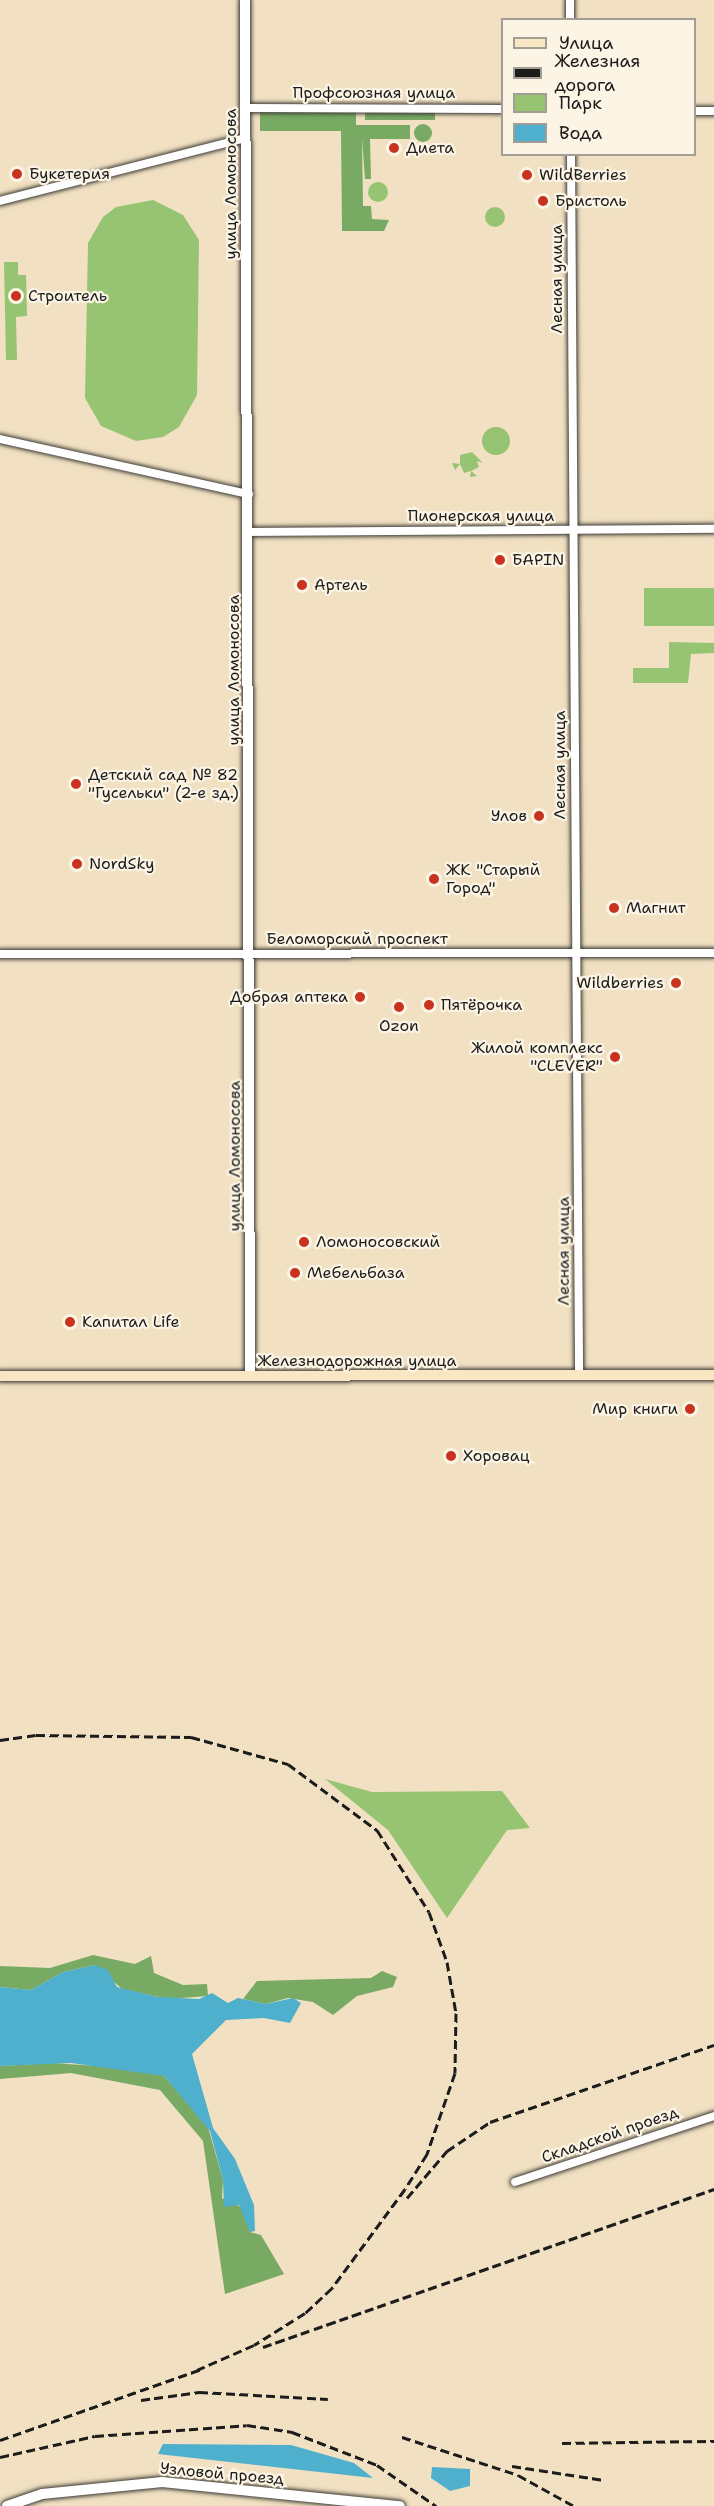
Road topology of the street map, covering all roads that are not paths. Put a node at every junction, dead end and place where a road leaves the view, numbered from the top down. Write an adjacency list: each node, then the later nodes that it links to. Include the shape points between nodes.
1 (245, 0): 4 (street, улица Ломоносова)
2 (570, 0): 3 (street)
3 (570, 18)
4 (246, 108): 5 (street, Профсоюзная улица); 8 (street, улица Ломоносова)
5 (501, 109)
6 (696, 111): 7 (street)
7 (714, 111)
8 (246, 138): 10 (street); 12 (street, улица Ломоносова)
9 (571, 156): 14 (street, Лесная улица)
10 (0, 201)
11 (0, 439): 12 (street)
12 (249, 494): 15 (street, улица Ломоносова)
13 (714, 529): 14 (street, Пионерская улица)
14 (573, 530): 15 (street, Пионерская улица); 17 (street, Лесная улица)
15 (249, 532): 19 (street, улица Ломоносова)
16 (0, 954): 19 (street, Беломорский проспект)
17 (576, 954): 18 (street, Беломорский проспект); 19 (street, Беломорский проспект); 20 (street, Лесная улица)
18 (714, 954)
19 (250, 955): 23 (street, улица Ломоносова)
20 (579, 1375): 21 (main road, Железнодорожная улица); 23 (main road, Железнодорожная улица)
21 (714, 1375)
22 (0, 1376): 23 (main road, Железнодорожная улица)
23 (250, 1376)
24 (714, 2116): 25 (street, Складской проезд)
25 (515, 2182)
26 (9, 2506): 27 (street, Узловой проезд, via 54,2493 162,2482)
27 (400, 2506)

